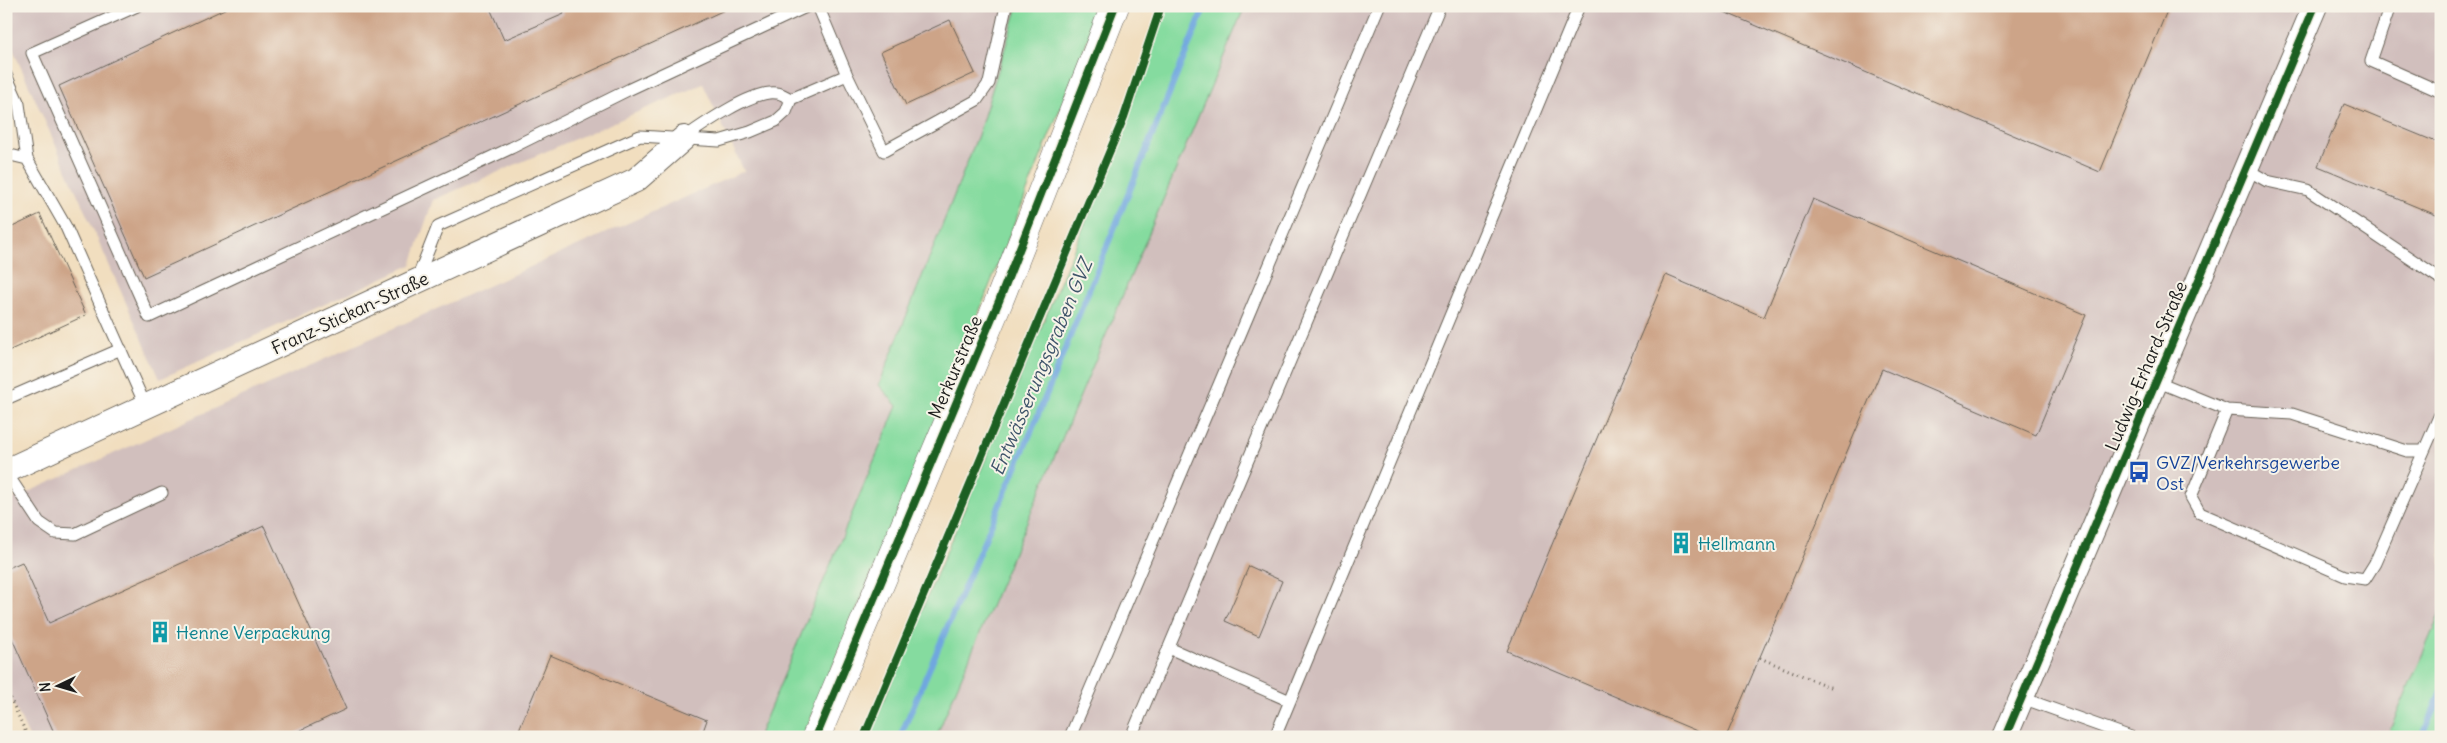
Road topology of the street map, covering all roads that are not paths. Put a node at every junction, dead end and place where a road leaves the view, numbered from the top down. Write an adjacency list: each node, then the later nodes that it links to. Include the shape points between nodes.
1 (137, 6): 2 (lane, via 32,53 149,317)
2 (808, 6)
3 (818, 6): 12 (lane)
4 (1006, 6): 12 (lane, via 990,83 977,100 884,151)
5 (1114, 6): 33 (street, Merkurstraße, via 999,301)
6 (1379, 6): 34 (lane)
7 (1440, 6): 30 (lane)
8 (1579, 6): 32 (lane)
9 (2315, 6): 18 (street, Ludwig-Erhard-Straße)
10 (2390, 6): 13 (lane, via 2371,61)
11 (6, 75): 17 (lane, via 19,104)
12 (847, 75): 14 (lane)
13 (2441, 92)
14 (791, 99): 15 (lane, via 778,93 768,93 728,109); 15 (lane, via 786,112 776,121 750,132 719,140)
15 (684, 138): 20 (street, Franz-Stickan-Straße, via 636,180); 20 (lane, via 640,136 438,226)
16 (6, 154): 17 (lane)
17 (27, 159): 21 (lane, via 66,227)
18 (2246, 169): 19 (lane, via 2267,181 2308,190); 22 (street, Ludwig-Erhard-Straße)
19 (2441, 279)
20 (415, 283): 24 (street, Franz-Stickan-Straße)
21 (121, 349): 23 (lane); 24 (lane)
22 (2156, 381): 25 (lane); 31 (street, Ludwig-Erhard-Straße)
23 (6, 399)
24 (146, 407): 28 (street, Franz-Stickan-Straße)
25 (2227, 410): 27 (lane, via 2292,414 2408,451); 27 (lane, via 2191,497 2200,514 2345,576 2365,579 2375,563)
26 (2441, 412): 27 (lane)
27 (2423, 451)
28 (6, 472): 29 (lane, via 39,522 55,534 75,534)
29 (162, 493)
30 (1169, 648): 32 (lane); 35 (lane)
31 (2022, 698): 37 (street, Ludwig-Erhard-Straße); 38 (lane)
32 (1290, 701): 36 (lane)
33 (816, 737)
34 (1070, 737)
35 (1131, 737)
36 (1275, 737)
37 (2006, 737)
38 (2130, 737)

